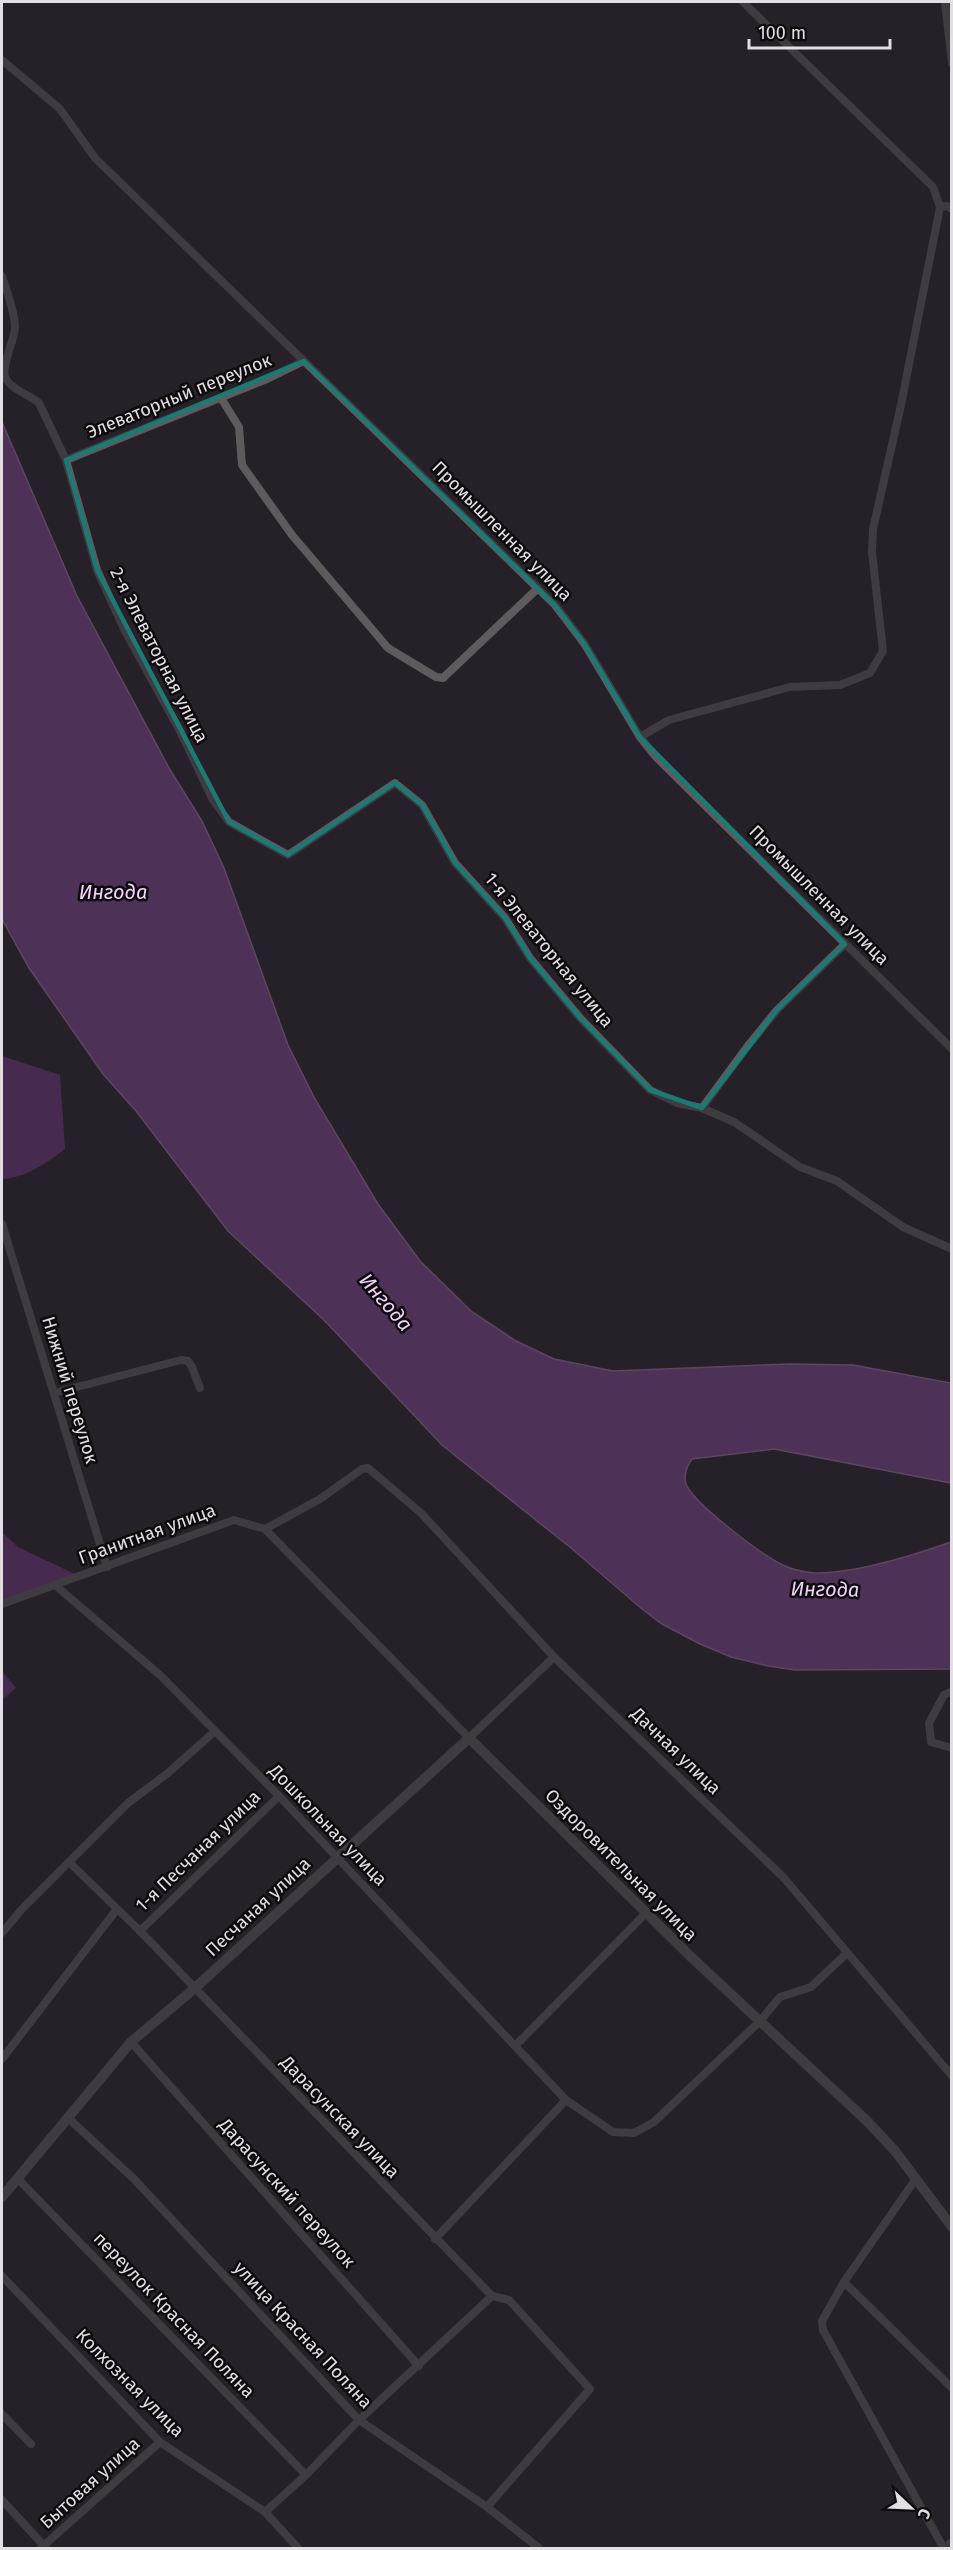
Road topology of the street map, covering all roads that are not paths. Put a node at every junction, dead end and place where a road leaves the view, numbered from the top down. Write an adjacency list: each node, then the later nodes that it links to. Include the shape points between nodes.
1 (743, 2): 5 (street, via 933,187)
2 (945, 2): 4 (street)
3 (2, 60): 7 (street, Промышленная улица, via 60,109 95,158)
4 (951, 63)
5 (947, 206): 11 (street, via 873,529 883,651 879,658 870,673 840,685 790,687 669,720)
6 (2, 276): 9 (street, 2-я Элеваторная улица, via 15,328 5,378 39,403)
7 (304, 361): 8 (street, Элеваторный переулок); 10 (street, Промышленная улица)
8 (221, 398): 9 (street, Элеваторный переулок); 10 (street, via 239,427 242,465 292,535 388,648 436,677 443,678)
9 (66, 460): 12 (street, 2-я Элеваторная улица, via 97,570 213,800 229,822 288,855)
10 (538, 588): 11 (street, Промышленная улица, via 584,643)
11 (640, 737): 13 (street, Промышленная улица)
12 (395, 783): 15 (street, 1-я Элеваторная улица, via 422,805 455,863 506,918 530,958 581,1019 650,1090 677,1103)
13 (845, 944): 14 (street, Промышленная улица); 15 (street, via 777,1010)
14 (951, 1049)
15 (702, 1108): 17 (street, 1-я Элеваторная улица, via 734,1122 800,1167 837,1181 903,1227)
16 (2, 1224): 19 (street, Нижний переулок)
17 (951, 1249)
18 (200, 1388): 19 (street, via 188,1361 181,1360)
19 (54, 1393): 21 (street, Нижний переулок)
20 (265, 1529): 21 (street, Гранитная улица, via 234,1520); 24 (street, Дачная улица, via 368,1468 421,1513); 27 (street, Оздоровительная улица)
21 (107, 1567): 22 (street, Гранитная улица)
22 (55, 1585): 23 (street, Гранитная улица); 26 (street, Дошкольная улица, via 161,1676)
23 (2, 1604)
24 (554, 1657): 27 (street, Песчаная улица); 36 (street, Дачная улица, via 784,1878)
25 (951, 1691): 28 (street, via 944,1695 929,1723 932,1742)
26 (214, 1732): 29 (street, Дошкольная улица); 31 (street, via 128,1803)
27 (469, 1738): 30 (street, Песчаная улица); 33 (street, Оздоровительная улица)
28 (951, 1748)
29 (279, 1796): 30 (street, Дошкольная улица); 34 (street, 1-я Песчаная улица)
30 (335, 1857): 37 (street, Песчаная улица); 40 (street, Дошкольная улица)
31 (69, 1862): 32 (street, Дарасунская улица); 35 (street)
32 (117, 1909): 34 (street, Дарасунская улица); 41 (street, 1-я Песчаная улица)
33 (646, 1913): 38 (street, Оздоровительная улица); 40 (street)
34 (140, 1931): 37 (street, Дарасунская улица)
35 (2, 1933)
36 (846, 1954): 38 (street, Дошкольная улица, via 811,1987 780,1997); 42 (street, Дачная улица)
37 (195, 1988): 39 (street, Песчаная улица); 49 (street, Дарасунская улица)
38 (760, 2021): 43 (street, Дошкольная улица, via 654,2122 634,2133 613,2132); 46 (street, Оздоровительная улица, via 868,2122)
39 (131, 2042): 44 (street, Песчаная улица); 53 (street, Дарасунский переулок)
40 (516, 2045): 43 (street, Дошкольная улица)
41 (2, 2060)
42 (951, 2076)
43 (566, 2100): 49 (street)
44 (67, 2117): 45 (street, Песчаная улица); 56 (street, улица Красная Поляна, via 134,2179)
45 (18, 2179): 47 (street, Песчаная улица); 59 (street, переулок Красная Поляна)
46 (915, 2180): 48 (street, Оздоровительная улица); 51 (street)
47 (2, 2197)
48 (951, 2227)
49 (435, 2240): 52 (street, Дарасунская улица)
50 (2, 2276): 57 (street, Колхозная улица)
51 (844, 2282): 54 (street); 63 (street, via 822,2321 823,2330)
52 (492, 2296): 53 (street); 61 (street, Дарасунская улица, via 509,2300 590,2389)
53 (419, 2366): 56 (street)
54 (951, 2388)
55 (2, 2414): 58 (street)
56 (359, 2420): 59 (street); 61 (street, улица Красная Поляна)
57 (160, 2442): 62 (street, Колхозная улица); 64 (street, Бытовая улица)
58 (32, 2444)
59 (306, 2475): 62 (street)
60 (2, 2500): 64 (street)
61 (487, 2507): 66 (street, улица Красная Поляна)
62 (265, 2512): 65 (street, Колхозная улица)
63 (947, 2545)
64 (44, 2547)
65 (298, 2548)
66 (539, 2548)

